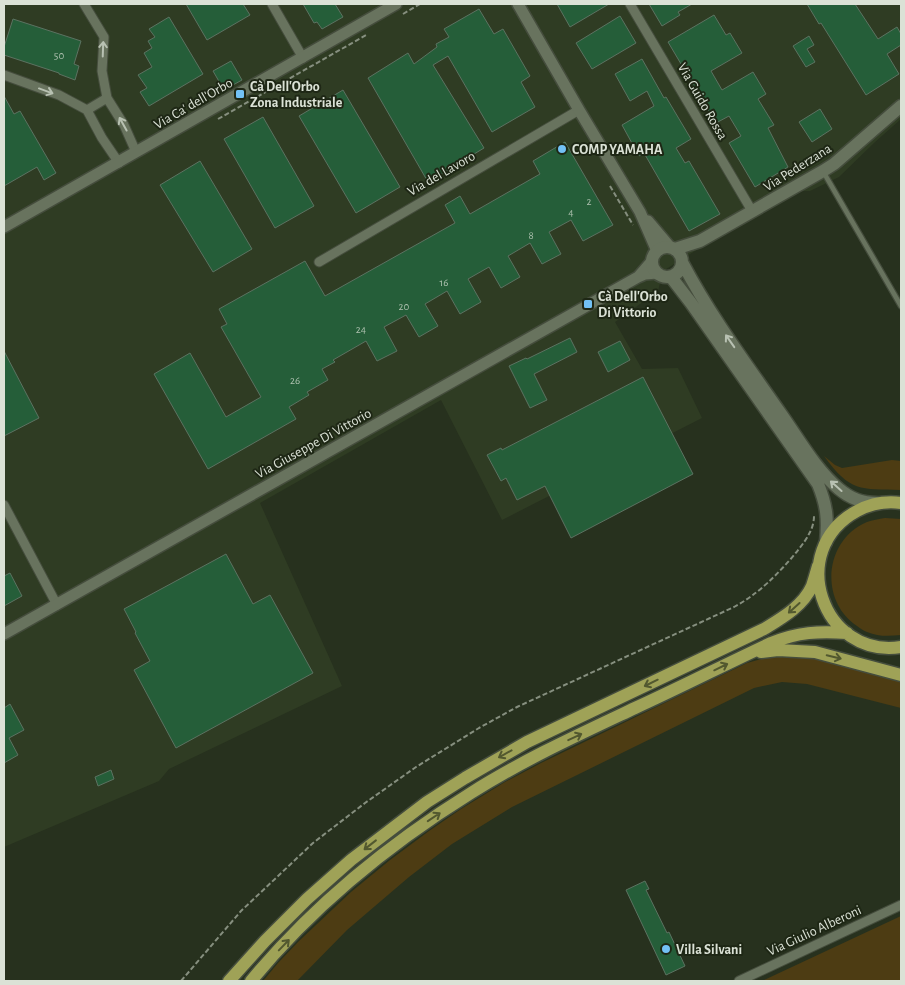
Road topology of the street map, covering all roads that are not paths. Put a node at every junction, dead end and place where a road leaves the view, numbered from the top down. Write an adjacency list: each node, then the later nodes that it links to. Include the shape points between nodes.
1 (84, 4): 8 (street, one-way to 1, via 102,71 104,37)
2 (272, 4): 6 (street)
3 (518, 4): 11 (street)
4 (630, 4): 15 (street, Via Guido Rossa)
5 (400, 9): 6 (street, Via Ca' dell'Orbo)
6 (303, 58): 12 (street, Via Ca' dell'Orbo)
7 (4, 75): 10 (street, one-way to 10, via 59,95)
8 (107, 98): 10 (street); 12 (street, one-way to 8)
9 (901, 106): 14 (main road, Via Pederzana)
10 (87, 110): 13 (street)
11 (579, 110): 16 (street); 20 (street, Via del Lavoro)
12 (136, 152): 13 (street, Via Ca' dell'Orbo)
13 (119, 163): 17 (street, Via Ca' dell'Orbo)
14 (823, 171): 15 (main road, Via Pederzana); 24 (lane)
15 (752, 211): 18 (main road, Via Pederzana)
16 (640, 212): 18 (street); 19 (street)
17 (4, 227)
18 (678, 255): 19 (main road, via 660,248); 23 (main road, via 679,272); 25 (main road, one-way to 18, via 865,503 848,496 816,464 708,309)
19 (654, 256): 21 (main road, via 654,270); 22 (street, Via Giuseppe Di Vittorio)
20 (319, 262)
21 (658, 273): 22 (street, Via Giuseppe Di Vittorio); 23 (main road)
22 (638, 277): 30 (street, Via Giuseppe Di Vittorio)
23 (671, 277): 28 (main road, via 818,484 825,502)
24 (901, 306)
25 (880, 503): 26 (main road); 28 (main road, via 848,516)
26 (901, 503)
27 (4, 505): 30 (street)
28 (826, 542): 29 (main road)
29 (818, 566): 31 (main road, via 821,597 836,623); 38 (main road, one-way to 38, via 811,587 801,602 764,629 527,742 427,802 306,899)
30 (57, 605): 32 (street, Via Giuseppe Di Vittorio)
31 (847, 633): 33 (main road, via 876,647); 34 (main road, via 798,634)
32 (4, 634)
33 (899, 649)
34 (751, 652): 35 (main road, one-way to 35, via 815,652); 37 (main road, one-way to 34, via 295,933 355,877 471,792 565,741)
35 (901, 675)
36 (901, 905): 39 (street, Via Giulio Alberoni)
37 (253, 980)
38 (230, 981)
39 (740, 981)

